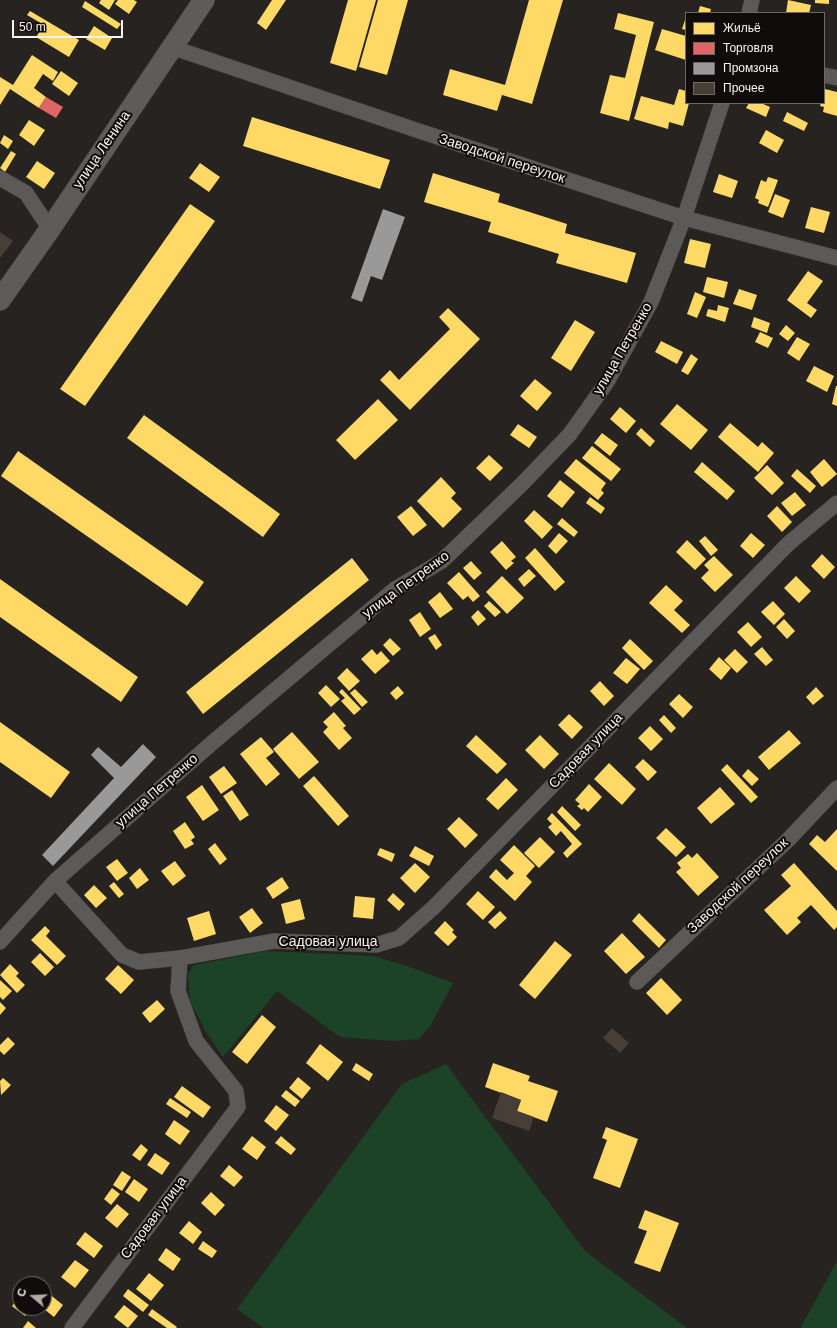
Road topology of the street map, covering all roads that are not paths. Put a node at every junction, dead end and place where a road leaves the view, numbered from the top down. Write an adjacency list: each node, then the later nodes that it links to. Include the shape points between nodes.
1 (204, 0): 4 (street, улица Ленина)
2 (752, 0): 3 (street)
3 (749, 12)
4 (171, 47): 9 (street, Заводской переулок); 10 (street, улица Ленина)
5 (825, 75): 6 (street)
6 (837, 78)
7 (722, 104): 9 (street, улица Петренко)
8 (0, 178): 10 (street, via 26,193)
9 (684, 218): 11 (street, Заводской переулок); 15 (street, улица Петренко, via 651,302 607,382 570,434 442,561 395,589 212,743)
10 (50, 229): 12 (street, улица Ленина)
11 (837, 258)
12 (0, 300)
13 (837, 503): 17 (street, Садовая улица, via 788,544 434,907 399,938 376,945 274,942)
14 (837, 788): 18 (street, Заводской переулок, via 789,839)
15 (55, 881): 16 (street, улица Петренко); 17 (street, via 122,955 139,962)
16 (0, 942)
17 (180, 958): 19 (street, Садовая улица, via 178,991 196,1041 236,1091 238,1107)
18 (637, 982)
19 (72, 1328)

